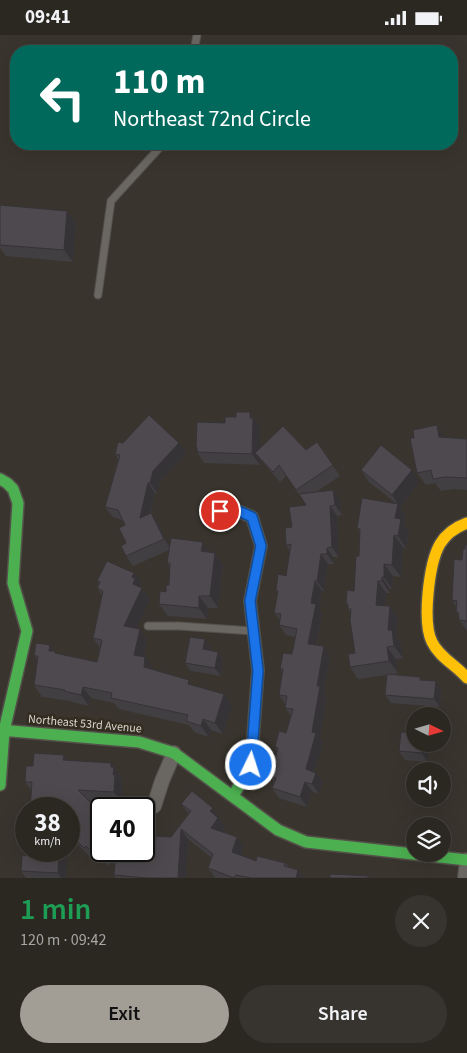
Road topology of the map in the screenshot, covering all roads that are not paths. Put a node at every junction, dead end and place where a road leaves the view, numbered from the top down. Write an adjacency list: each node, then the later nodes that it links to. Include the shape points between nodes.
1 (158, 150): 2 (lane, via 111,201)
2 (98, 295)
3 (0, 479): 9 (street, via 11,486 18,506 13,584 27,631)
4 (209, 514): 7 (street, via 232,508 252,517 261,546 250,601)
5 (467, 523): 8 (street, via 450,532 432,559 426,621 431,641 441,656)
6 (148, 626): 7 (lane)
7 (253, 631): 12 (street, via 258,671 251,765)
8 (467, 678)
9 (2, 731): 10 (street, Northeast 53rd Avenue, via 139,742); 11 (street)
10 (174, 753): 12 (street, Northeast 53rd Avenue); 13 (street)
11 (0, 785)
12 (232, 796): 14 (street, Northeast 53rd Avenue, via 278,830 306,843)
13 (155, 804)
14 (467, 859): 15 (street)
15 (465, 878)

